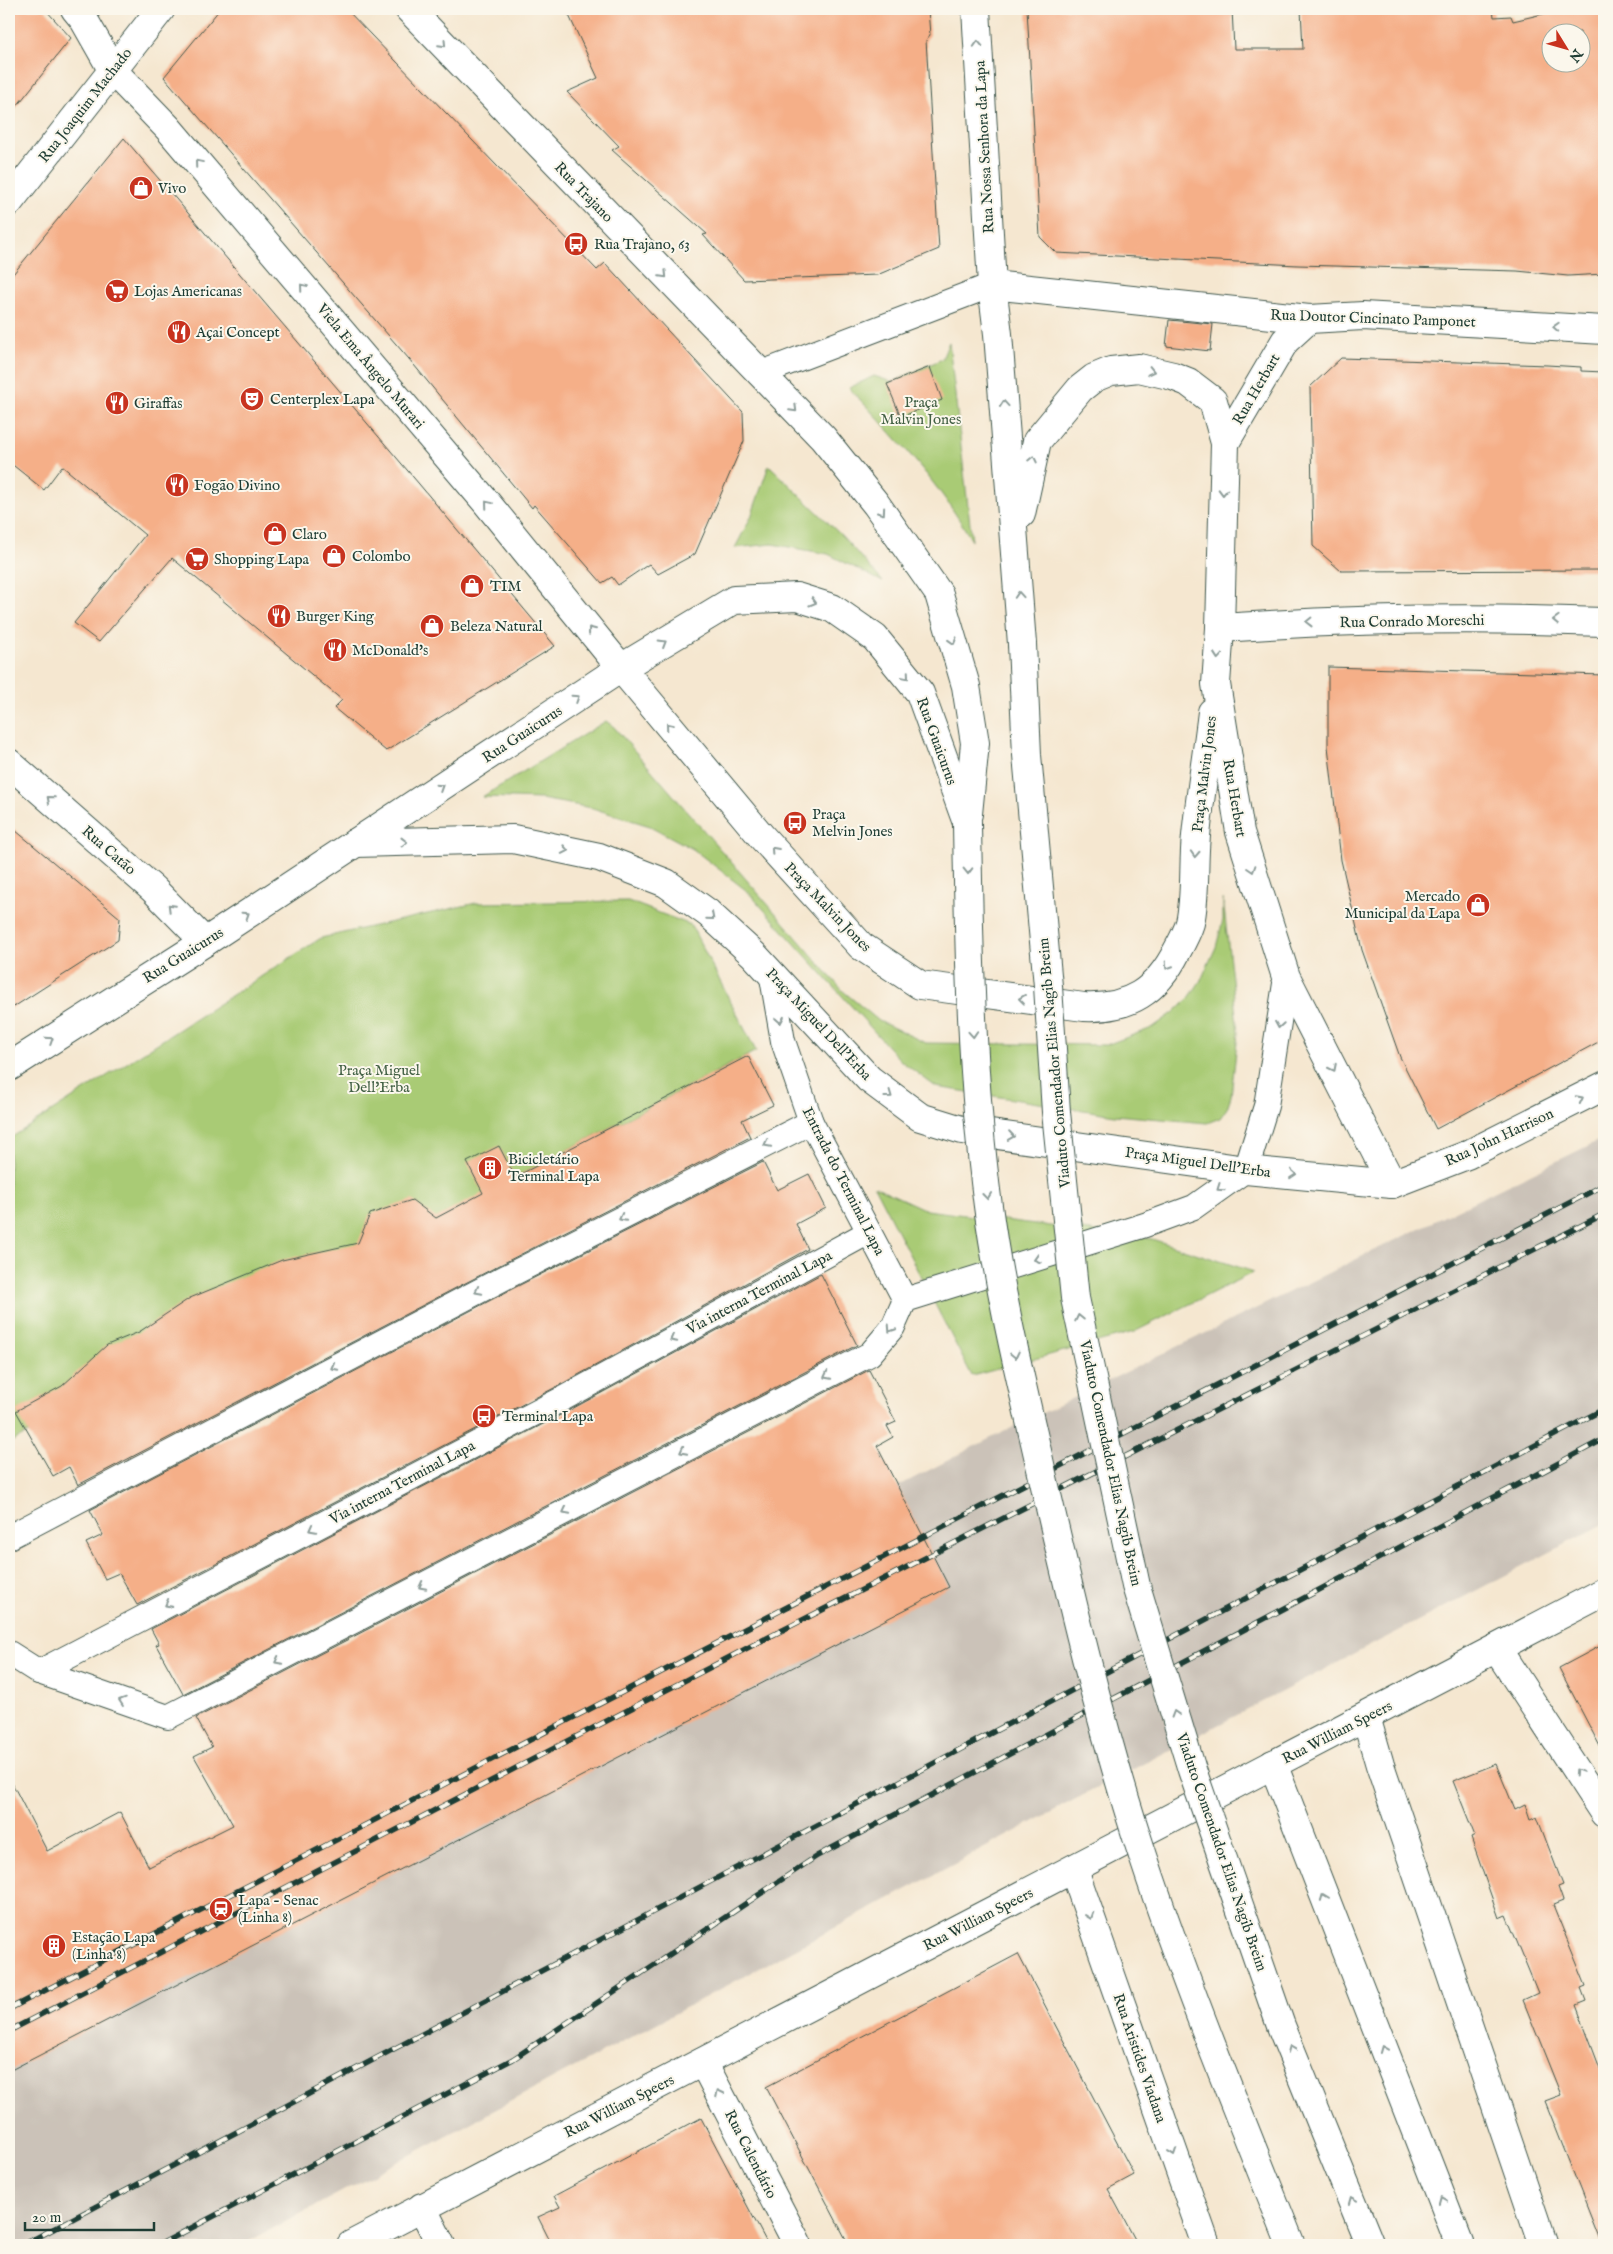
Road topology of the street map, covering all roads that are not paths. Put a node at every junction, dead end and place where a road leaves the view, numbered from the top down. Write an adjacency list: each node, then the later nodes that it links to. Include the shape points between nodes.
1 (75, 9): 5 (street, Viela Ema Ângelo Murari)
2 (161, 9): 5 (street, Rua Joaquim Machado)
3 (409, 9): 10 (street, Rua Trajano, one-way to 10)
4 (976, 9): 7 (street, Rua Nossa Senhora da Lapa, one-way to 4)
5 (113, 71): 6 (street, Rua Joaquim Machado); 15 (street, Viela Ema Ângelo Murari, one-way to 5, via 486,502 201,166)
6 (9, 202)
7 (992, 284): 8 (street, Rua Doutor Cincinato Pamponet); 10 (lane); 12 (street, one-way to 7)
8 (1310, 318): 9 (street, Rua Doutor Cincinato Pamponet, one-way to 8, via 1362,316); 11 (street, Rua Herbart, via 1280,348)
9 (1604, 330)
10 (759, 374): 18 (street, one-way to 18, via 823,438 852,473 939,594 966,686 975,744)
11 (1224, 443): 12 (street, one-way to 11, via 1038,441 1069,400 1094,378 1111,371 1138,368 1188,382 1213,401); 14 (street, Rua Herbart, one-way to 14)
12 (1015, 540): 46 (street, Viaduto Comendador Elias Nagib Breim, one-way to 12, bridge, via 1281,2026 1192,1770 1134,1576 1075,1298 1056,1112 1027,755)
13 (1604, 622): 14 (street, Rua Conrado Moreschi, one-way to 14, via 1298,622)
14 (1220, 628): 16 (street, Rua Herbart, one-way to 16)
15 (621, 668): 16 (street, Praça Malvin Jones, one-way to 15, via 1196,837 1190,923 1161,978 1126,1002 1103,1008 920,985 861,946 762,837); 18 (street, Rua Guaicurus, one-way to 18, via 734,600 798,597 832,608 875,638 920,693); 19 (street, Rua Guaicurus, one-way to 15)
16 (1216, 684): 22 (street, Rua Herbart, one-way to 22, via 1240,832)
17 (9, 763): 20 (street, Rua Catão, one-way to 17, via 153,889)
18 (967, 822): 45 (street, one-way to 45, bridge, via 970,985 977,1098 988,1206 1011,1338 1080,1635 1143,1857 1196,2005)
19 (355, 843): 20 (street, Rua Guaicurus, one-way to 19); 21 (street, Praça Miguel Dell'Erba, one-way to 21, via 513,840 600,857 666,883 708,914)
20 (205, 942): 23 (street, Rua Guaicurus, one-way to 20)
21 (771, 972): 25 (lane, Entrada do Terminal Lapa, one-way to 25, via 783,1040); 26 (street, Praça Miguel Dell'Erba, one-way to 26, via 868,1079 920,1117 962,1130)
22 (1286, 977): 26 (lane, one-way to 26, via 1266,1106); 27 (street, Rua Herbart, one-way to 27)
23 (9, 1067)
24 (1604, 1086): 27 (street, Rua John Harrison, one-way to 24, via 1467,1155)
25 (811, 1122): 28 (lane, Entrada do Terminal Lapa); 30 (lane, one-way to 30, via 504,1278)
26 (1246, 1170): 27 (street, Praça Miguel Dell'Erba, one-way to 27); 29 (lane, one-way to 29, via 1194,1207 1128,1231)
27 (1392, 1184)
28 (869, 1232): 29 (lane, Entrada do Terminal Lapa); 34 (lane, Via interna Terminal Lapa, one-way to 34, via 564,1398)
29 (905, 1300): 34 (lane, one-way to 34, via 892,1327 870,1354 168,1717)
30 (9, 1537)
31 (1604, 1592): 32 (street, Rua William Speers)
32 (1497, 1649): 35 (street, Rua William Speers); 37 (street, one-way to 32)
33 (9, 1653): 34 (lane)
34 (39, 1672)
35 (1366, 1717): 36 (street, Rua William Speers); 48 (street)
36 (1273, 1764): 38 (street, Rua William Speers); 47 (street, one-way to 36)
37 (1604, 1813)
38 (1074, 1870): 39 (street, Rua William Speers); 44 (street, Rua Aristides Viadana, one-way to 44)
39 (703, 2062): 40 (street, Rua William Speers); 43 (street, Rua Calendário, one-way to 39)
40 (422, 2207): 41 (street, Rua William Speers); 42 (street)
41 (352, 2245)
42 (441, 2245)
43 (798, 2245)
44 (1206, 2245)
45 (1290, 2245)
46 (1370, 2245)
47 (1460, 2245)
48 (1543, 2245)

